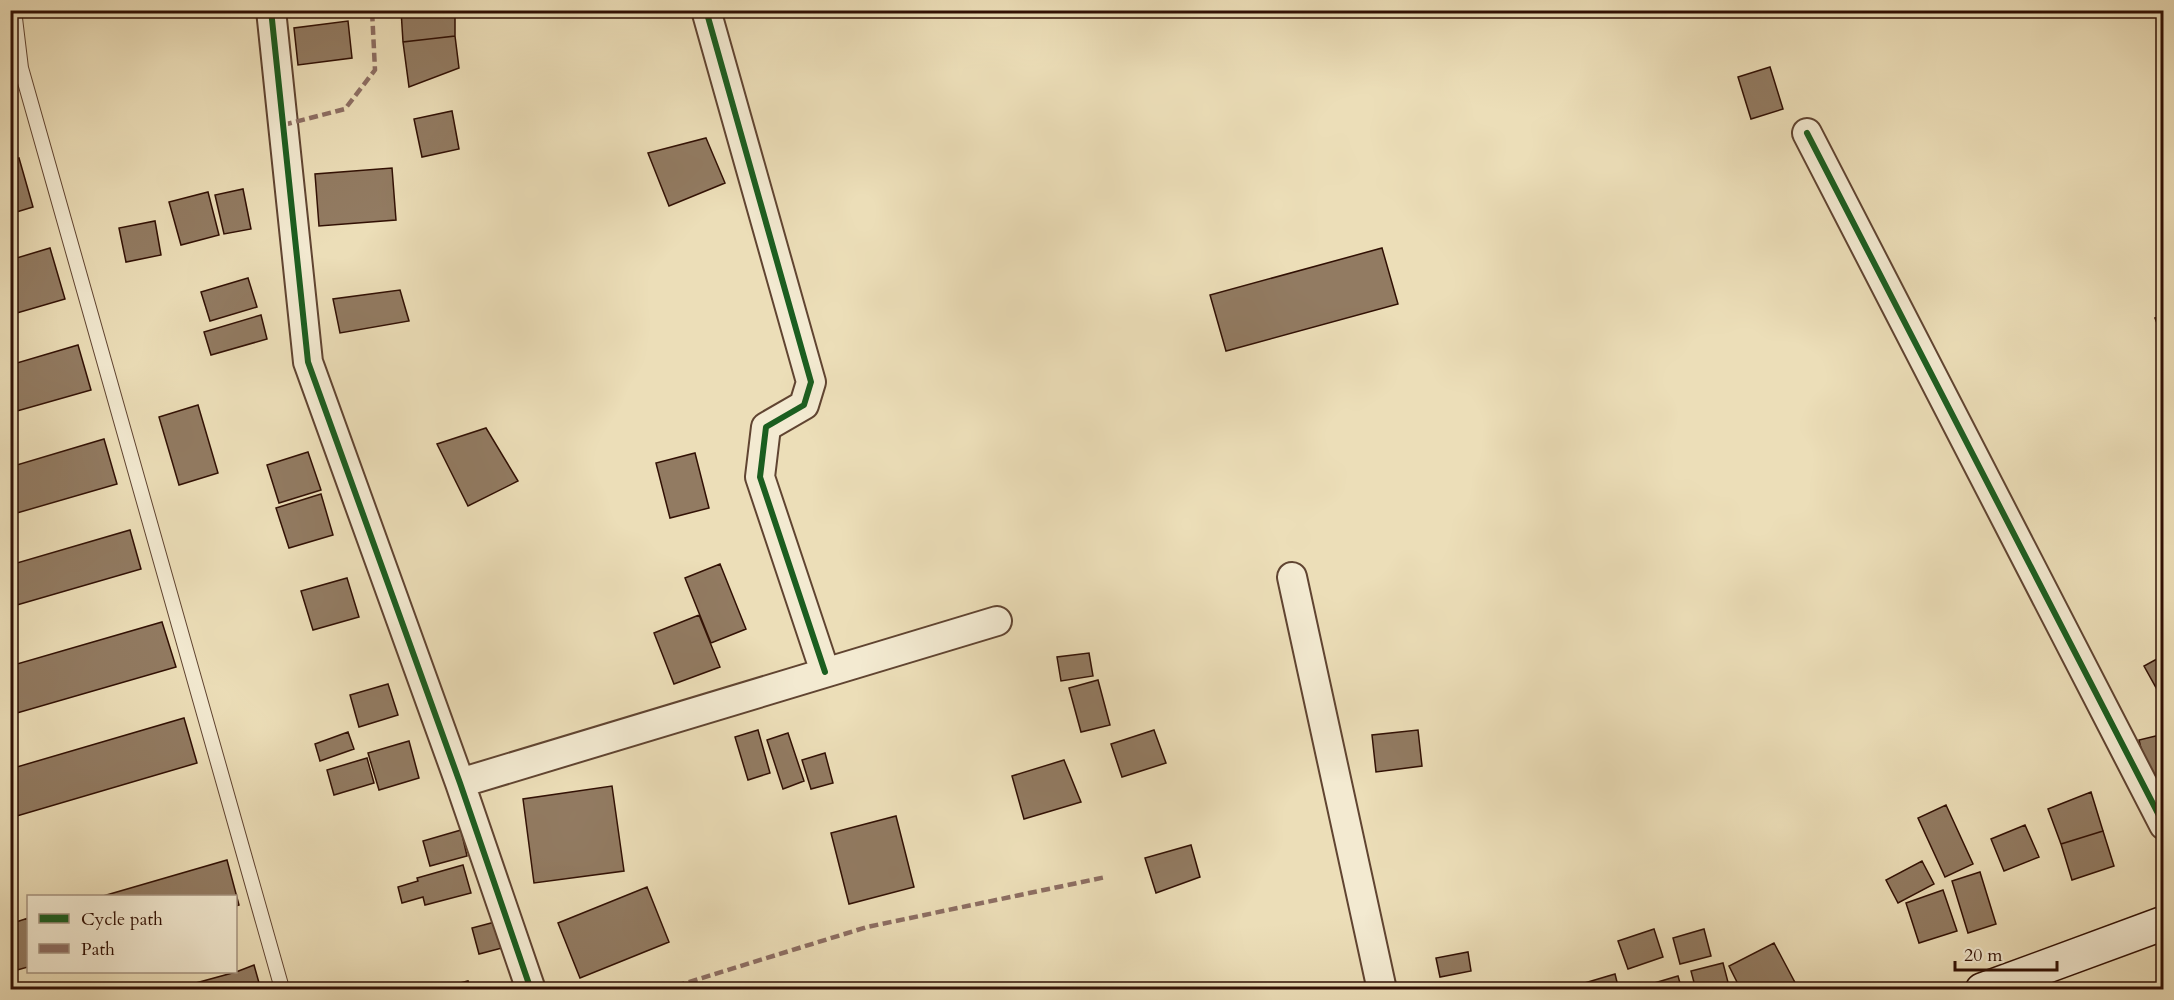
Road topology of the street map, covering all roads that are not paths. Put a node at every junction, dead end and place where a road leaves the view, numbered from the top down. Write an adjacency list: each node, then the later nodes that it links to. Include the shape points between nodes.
1 (14, 10): 11 (lane, via 24,79)
2 (271, 10): 8 (street, via 308,362)
3 (706, 10): 7 (street, via 811,382 804,405 766,427 760,477)
4 (1807, 133): 9 (street)
5 (1292, 577): 13 (street)
6 (997, 621): 7 (street)
7 (825, 672): 8 (street)
8 (460, 783): 12 (street)
9 (2163, 825)
10 (2163, 923): 14 (street)
11 (281, 985)
12 (531, 990)
13 (1382, 990)
14 (1982, 990)

